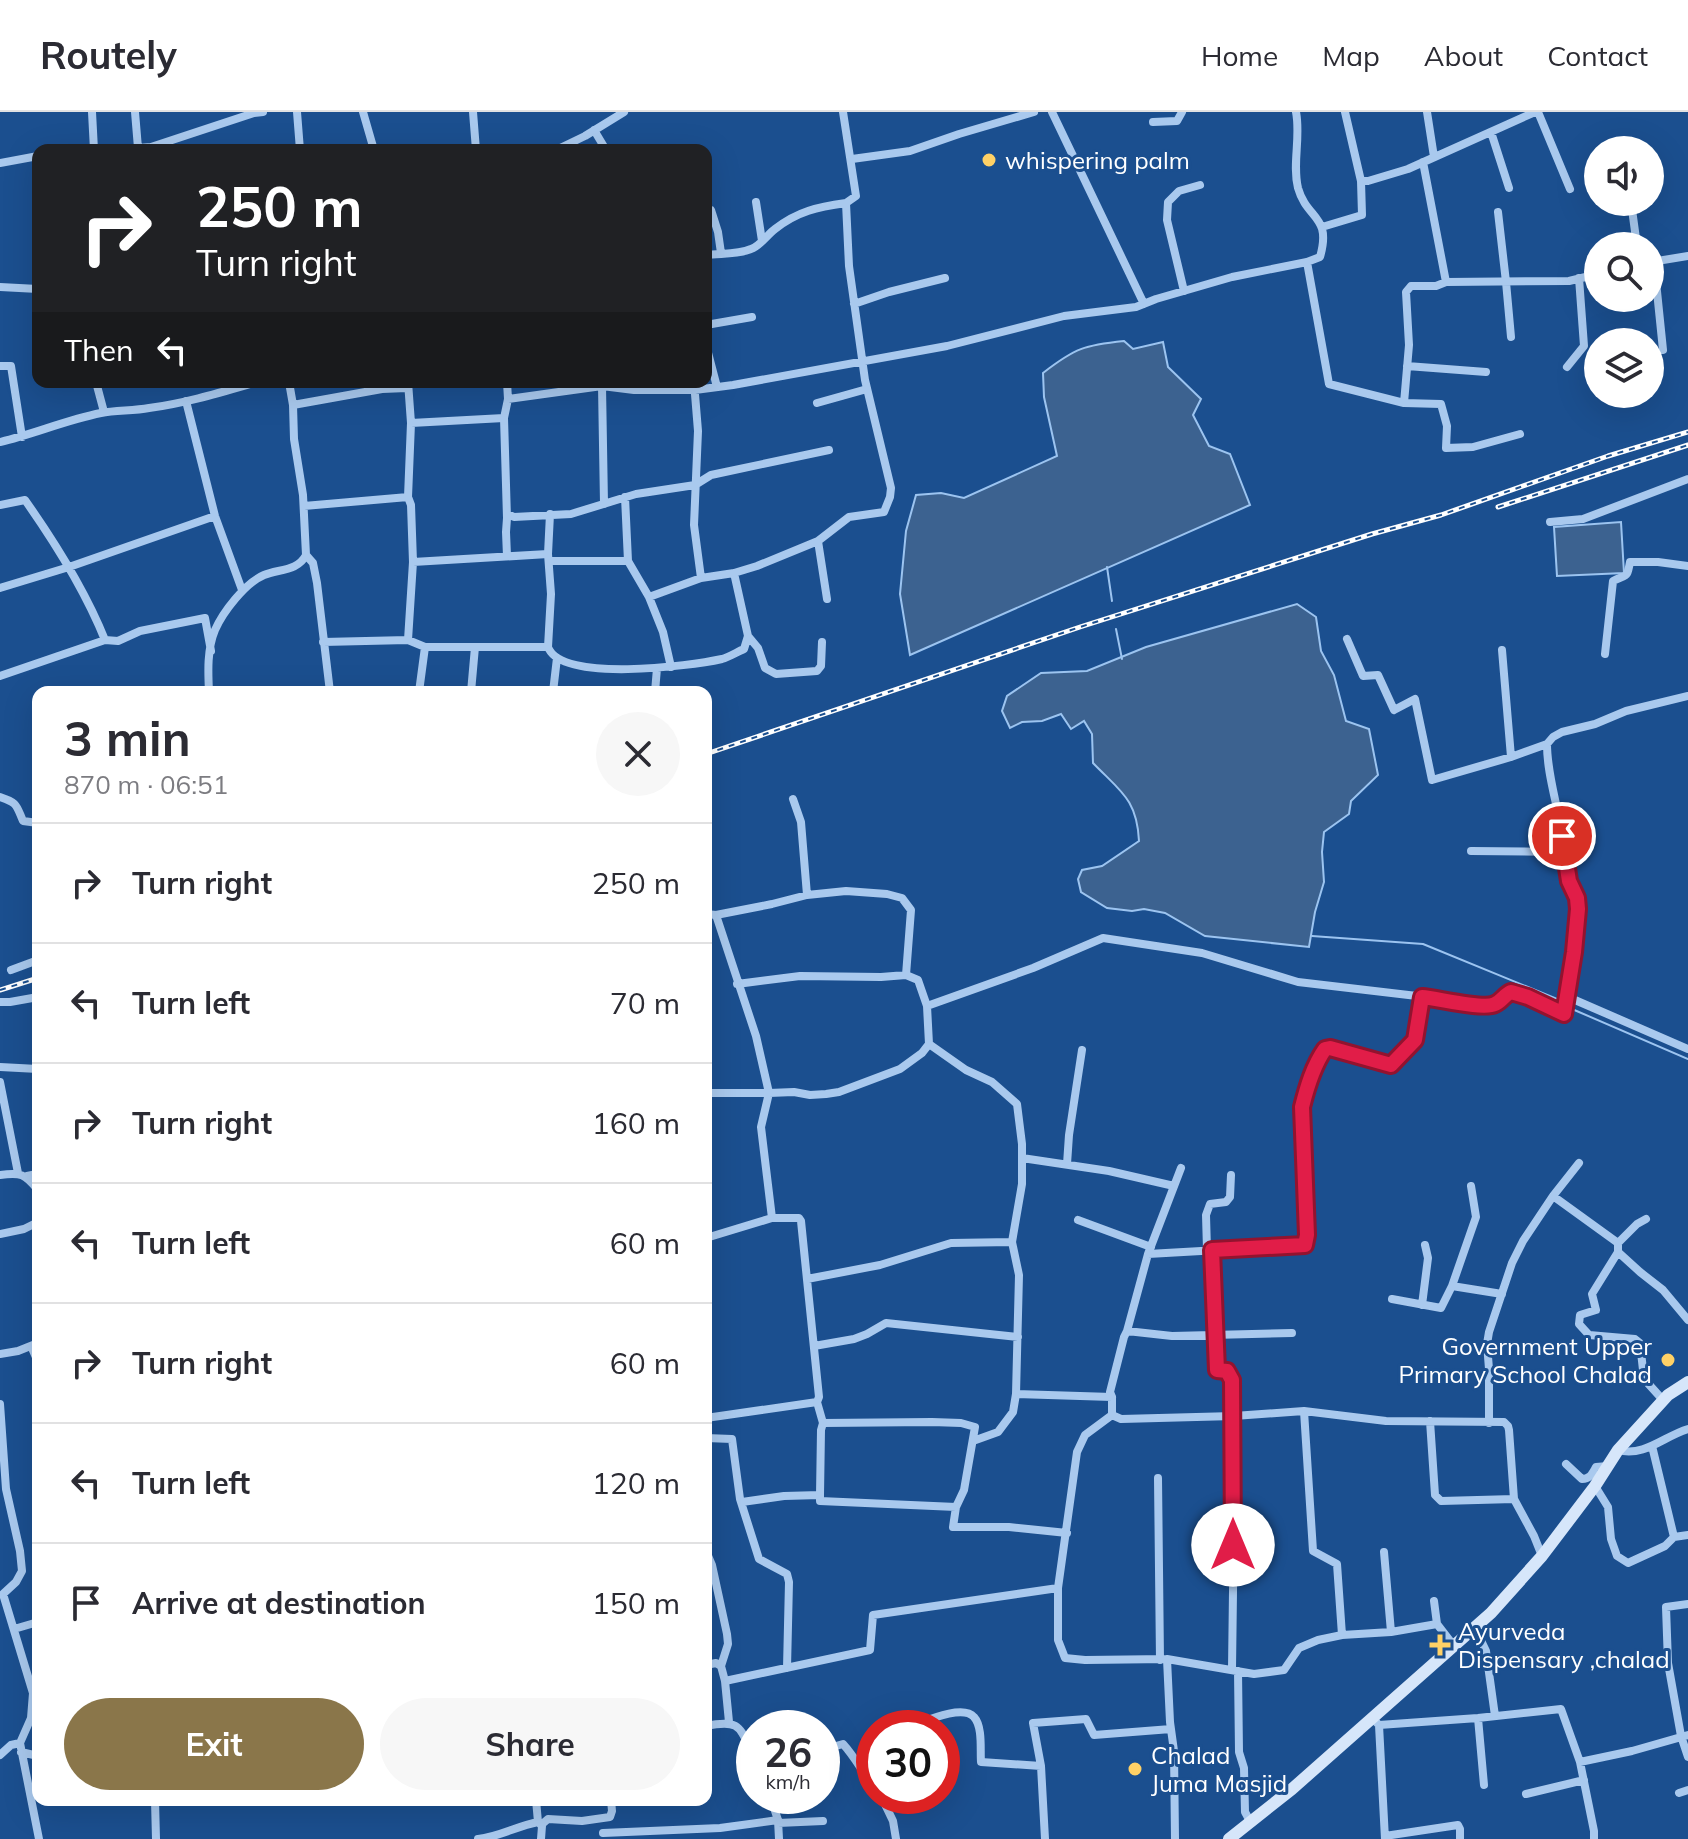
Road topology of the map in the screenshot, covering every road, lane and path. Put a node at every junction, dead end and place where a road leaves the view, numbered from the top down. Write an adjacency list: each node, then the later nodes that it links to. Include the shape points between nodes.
1 (92, 112): 19 (street)
2 (135, 112): 20 (street)
3 (263, 112): 21 (street)
4 (297, 112): 22 (street)
5 (363, 112): 23 (street)
6 (473, 112): 24 (street)
7 (624, 112): 17 (street)
8 (843, 112): 29 (street)
9 (1034, 112): 29 (street, via 910,151)
10 (1052, 112): 56 (street)
11 (1182, 112): 16 (street, via 1177,121)
12 (1296, 112): 40 (street, via 1297,185)
13 (1345, 112): 32 (street)
14 (1427, 112): 28 (street)
15 (1536, 112): 18 (street); 35 (street)
16 (1153, 122)
17 (594, 130): 25 (street); 26 (street)
18 (1491, 132): 28 (street); 34 (street)
19 (94, 144)
20 (138, 144)
21 (160, 144)
22 (300, 144)
23 (372, 144)
24 (476, 144)
25 (567, 144)
26 (602, 144)
27 (32, 157): 31 (street)
28 (1434, 157): 30 (street)
29 (852, 159): 37 (street, via 856,196)
30 (1423, 162): 32 (street); 50 (street)
31 (0, 163)
32 (1361, 181): 40 (street, via 1362,215)
33 (1200, 185): 54 (street, via 1179,191 1168,202 1167,220)
34 (1509, 188)
35 (1570, 189)
36 (756, 202): 41 (street)
37 (846, 203): 41 (street, via 793,216); 55 (street)
38 (1498, 212): 51 (street)
39 (712, 213): 42 (street)
40 (1322, 227): 46 (street, via 1320,257)
41 (762, 241): 42 (street, via 750,250)
42 (721, 253): 43 (street)
43 (712, 254)
44 (1688, 256): 45 (street)
45 (1664, 260)
46 (1307, 262): 54 (street); 83 (street, via 1329,384)
47 (1584, 277): 49 (street)
48 (945, 278): 55 (street)
49 (1579, 278): 51 (street); 63 (street, via 1584,346)
50 (1446, 282): 51 (street); 62 (street, via 1411,286 1406,292)
51 (1506, 282): 59 (street)
52 (0, 287): 53 (street)
53 (32, 289)
54 (1184, 291): 56 (street)
55 (854, 304): 60 (street)
56 (1144, 304): 60 (street, via 1064,316)
57 (752, 317): 58 (street)
58 (712, 324)
59 (1511, 337)
60 (862, 361): 67 (street); 79 (street)
61 (0, 366): 89 (street, via 11,366)
62 (1407, 366): 65 (street); 83 (street)
63 (1567, 367)
64 (712, 368): 67 (street)
65 (1486, 372)
66 (712, 387): 67 (street)
67 (717, 387)
68 (98, 388): 85 (street)
69 (235, 388): 81 (street)
70 (290, 388): 84 (street)
71 (388, 388): 84 (street)
72 (408, 388): 87 (street)
73 (507, 388): 80 (street)
74 (588, 388): 80 (street)
75 (602, 388): 96 (street)
76 (618, 388): 77 (street)
77 (648, 388)
78 (694, 388): 93 (street)
79 (867, 389): 82 (street); 103 (street, via 890,497 884,512 849,517)
80 (508, 399): 86 (street)
81 (186, 401): 85 (street); 100 (street)
82 (817, 403)
83 (1404, 403): 88 (street, via 1441,404 1446,448 1473,447)
84 (293, 405): 98 (street)
85 (104, 412): 89 (street)
86 (504, 418): 87 (street); 101 (street)
87 (411, 423): 94 (street)
88 (1520, 434)
89 (22, 437): 90 (street)
90 (0, 442)
91 (829, 450): 93 (street, via 711,475)
92 (1688, 479): 102 (street, via 1583,519)
93 (695, 485): 95 (street); 112 (street)
94 (408, 497): 98 (street); 108 (street)
95 (625, 497): 96 (street); 107 (street)
96 (604, 504): 99 (street)
97 (0, 505): 110 (street, via 25,500)
98 (304, 506): 104 (street)
99 (550, 514): 101 (street); 106 (street)
100 (215, 516): 110 (street); 114 (street)
101 (507, 518): 105 (street)
102 (1550, 522)
103 (818, 541): 111 (street); 116 (street)
104 (306, 555): 114 (street, via 298,566 259,577); 121 (street, via 317,583)
105 (507, 556): 106 (street); 108 (street)
106 (548, 558): 107 (street); 125 (street)
107 (628, 561): 115 (street)
108 (413, 562): 120 (street)
109 (1688, 566): 128 (street, via 1630,562 1628,574 1613,581)
110 (69, 567): 113 (street); 119 (street)
111 (734, 573): 112 (street); 117 (street)
112 (701, 578): 115 (street)
113 (0, 588)
114 (242, 590): 127 (street, via 214,631)
115 (649, 597): 130 (street)
116 (827, 599)
117 (748, 636): 122 (street, via 765,668 776,674 817,671); 130 (street, via 744,649 725,659)
118 (1347, 639): 141 (street, via 1363,676 1378,675 1394,710 1415,699 1432,780)
119 (105, 640): 127 (street, via 205,618); 132 (street)
120 (408, 640): 121 (street); 123 (street)
121 (323, 642): 134 (street)
122 (822, 642)
123 (425, 647): 124 (street); 135 (street)
124 (475, 647): 125 (street); 136 (street)
125 (548, 647): 129 (street)
126 (1502, 650): 141 (street)
127 (211, 651): 133 (street)
128 (1605, 654)
129 (557, 658): 131 (street, via 580,667); 137 (street)
130 (671, 667): 131 (street)
131 (657, 668): 138 (street)
132 (0, 676)
133 (209, 686)
134 (329, 686)
135 (420, 686)
136 (472, 686)
137 (554, 686)
138 (656, 686)
139 (1688, 696): 140 (street, via 1562,732)
140 (1547, 744): 141 (street); 146 (street)
141 (1511, 757)
142 (0, 797): 144 (street, via 20,808 23,821)
143 (793, 799): 147 (street, via 801,822)
144 (32, 822)
145 (1471, 851): 146 (street)
146 (1564, 852): 155 (street, via 1578,909)
147 (807, 895): 148 (street); 152 (street, via 846,891 902,898 911,910 912,924)
148 (712, 915)
149 (712, 918): 153 (street)
150 (32, 962): 151 (street)
151 (11, 970)
152 (906, 975): 153 (street, via 800,976); 158 (street, via 918,980)
153 (737, 984): 166 (street)
154 (1422, 997): 155 (street, via 1482,1006 1496,1004 1511,992 1564,1014); 158 (street, via 1298,982 1202,953 1103,938); 189 (street, via 1415,1040 1391,1065 1330,1048 1318,1058 1302,1107 1305,1245)
155 (1568, 997): 160 (street)
156 (32, 998): 157 (street)
157 (0, 1002)
158 (927, 1006): 159 (street)
159 (929, 1044): 166 (street, via 900,1069 839,1092); 167 (street, via 992,1082 1017,1104)
160 (1688, 1049)
161 (1082, 1050): 169 (street)
162 (0, 1067): 163 (street)
163 (32, 1069)
164 (0, 1082): 173 (street)
165 (712, 1093): 166 (street)
166 (769, 1093): 179 (street, via 761,1127)
167 (1022, 1158): 169 (street); 185 (street)
168 (1579, 1163): 178 (street)
169 (1067, 1164): 176 (street)
170 (1181, 1168): 176 (street)
171 (32, 1174): 173 (street)
172 (0, 1175): 173 (street)
173 (23, 1175): 175 (street)
174 (1231, 1175): 189 (street, via 1230,1197 1210,1204 1206,1215)
175 (32, 1184)
176 (1174, 1186): 188 (street)
177 (1471, 1186): 191 (street, via 1476,1217)
178 (1553, 1196): 187 (street); 192 (street, via 1518,1252)
179 (772, 1218): 184 (street); 190 (street, via 801,1221)
180 (1646, 1219): 187 (street)
181 (1078, 1220): 188 (street)
182 (32, 1225): 183 (street)
183 (0, 1234)
184 (712, 1236)
185 (1012, 1242): 190 (street, via 951,1243 880,1265); 199 (street, via 1019,1275)
186 (1425, 1245): 194 (street)
187 (1618, 1247): 195 (street); 206 (street, via 1592,1294 1596,1310 1580,1315 1579,1324 1589,1335 1640,1343 1644,1379)
188 (1150, 1250): 189 (street); 196 (street)
189 (1210, 1250): 198 (street)
190 (807, 1279): 201 (street)
191 (1452, 1286): 192 (street); 194 (street, via 1441,1308)
192 (1502, 1294): 215 (street, via 1487,1344)
193 (1392, 1299): 194 (street)
194 (1422, 1305)
195 (1688, 1320)
196 (1127, 1331): 198 (street); 205 (street)
197 (1292, 1333): 198 (street)
198 (1215, 1335): 211 (street, via 1217,1370 1227,1371 1232,1380)
199 (1018, 1337): 201 (street, via 886,1323 854,1339); 204 (street)
200 (32, 1346): 202 (street)
201 (814, 1346): 207 (street)
202 (0, 1354)
203 (1688, 1382): 206 (main road)
204 (1016, 1394): 205 (street); 219 (street, via 1013,1412 998,1432)
205 (1112, 1397): 210 (street)
206 (1663, 1400): 221 (main road)
207 (817, 1402): 212 (street); 214 (street)
208 (0, 1404): 216 (street)
209 (1304, 1411): 211 (street); 213 (street); 245 (street, via 1313,1551 1337,1564)
210 (1112, 1415): 211 (street); 230 (street, via 1085,1435 1077,1452)
211 (1234, 1416): 251 (street)
212 (712, 1417)
213 (1430, 1421): 215 (street); 227 (street, via 1435,1495 1441,1501)
214 (823, 1423): 219 (street, via 961,1423 975,1427); 226 (street)
215 (1489, 1423): 227 (street, via 1508,1426)
216 (1, 1427): 237 (street, via 22,1571)
217 (1688, 1429): 220 (street)
218 (712, 1438): 228 (street, via 732,1439)
219 (973, 1441): 229 (street)
220 (1652, 1446): 221 (street); 232 (street)
221 (1618, 1450): 223 (main road)
222 (1566, 1464): 223 (street, via 1582,1479 1596,1467)
223 (1608, 1466): 225 (main road)
224 (1158, 1478): 247 (street)
225 (1595, 1486): 232 (street, via 1608,1507 1617,1556 1630,1562); 234 (main road)
226 (820, 1495): 228 (street); 229 (street, via 820,1501)
227 (1514, 1499): 234 (street)
228 (742, 1502): 250 (street, via 759,1559 787,1574)
229 (956, 1507): 230 (street, via 953,1527)
230 (1067, 1533): 236 (street)
231 (1688, 1535): 232 (street)
232 (1674, 1537)
233 (1384, 1552): 244 (street)
234 (1542, 1556): 242 (main road)
235 (712, 1565): 249 (street, via 728,1644)
236 (1058, 1588): 247 (street, via 1058,1640 1065,1658); 250 (street, via 873,1615 870,1650)
237 (2, 1595): 243 (street)
238 (1434, 1601): 241 (street)
239 (1688, 1604): 263 (street, via 1666,1607 1668,1663)
240 (32, 1624): 243 (street)
241 (1437, 1624): 244 (street); 246 (street)
242 (1475, 1628): 246 (main road); 256 (street, via 1486,1651)
243 (14, 1629): 252 (street)
244 (1391, 1632): 245 (street)
245 (1342, 1635): 251 (street, via 1299,1648 1284,1670)
246 (1454, 1646): 259 (main road)
247 (1163, 1660): 251 (street); 262 (street)
248 (712, 1664): 249 (street)
249 (721, 1666): 253 (street)
250 (787, 1668): 253 (street)
251 (1235, 1670): 285 (street)
252 (32, 1681)
253 (725, 1681): 258 (street)
254 (32, 1713): 265 (street)
255 (960, 1713): 271 (street, via 975,1718 981,1762)
256 (1495, 1716): 257 (street); 270 (street, via 1561,1709)
257 (1478, 1718): 259 (street); 273 (street)
258 (729, 1722): 260 (street); 261 (street)
259 (1376, 1722): 285 (main road); 287 (street)
260 (712, 1725)
261 (736, 1726)
262 (1171, 1729): 271 (street, via 1094,1735 1086,1719 1033,1723); 295 (street)
263 (1685, 1736): 268 (street); 270 (street)
264 (840, 1745): 269 (street)
265 (21, 1747): 266 (street); 267 (street, via 11,1745); 275 (street)
266 (32, 1753)
267 (0, 1755)
268 (1688, 1757)
269 (856, 1760)
270 (1580, 1762): 272 (street)
271 (1041, 1766): 294 (street)
272 (1584, 1780): 274 (street); 298 (street)
273 (1484, 1785)
274 (1526, 1794)
275 (32, 1803)
276 (33, 1806): 288 (street)
277 (155, 1806): 289 (street)
278 (537, 1806): 284 (street)
279 (612, 1806): 284 (street, via 610,1817 548,1819)
280 (776, 1814): 283 (street)
281 (890, 1814): 293 (street)
282 (823, 1821): 283 (street)
283 (778, 1822): 286 (street); 292 (street)
284 (539, 1824): 290 (street); 291 (street)
285 (1247, 1830): 296 (main road)
286 (603, 1833)
287 (1385, 1838): 297 (street, via 1458,1825)
288 (39, 1839)
289 (156, 1839)
290 (478, 1839)
291 (541, 1839)
292 (779, 1839)
293 (896, 1839)
294 (1045, 1839)
295 (1175, 1839)
296 (1229, 1839)
297 (1460, 1839)
298 (1594, 1839)

